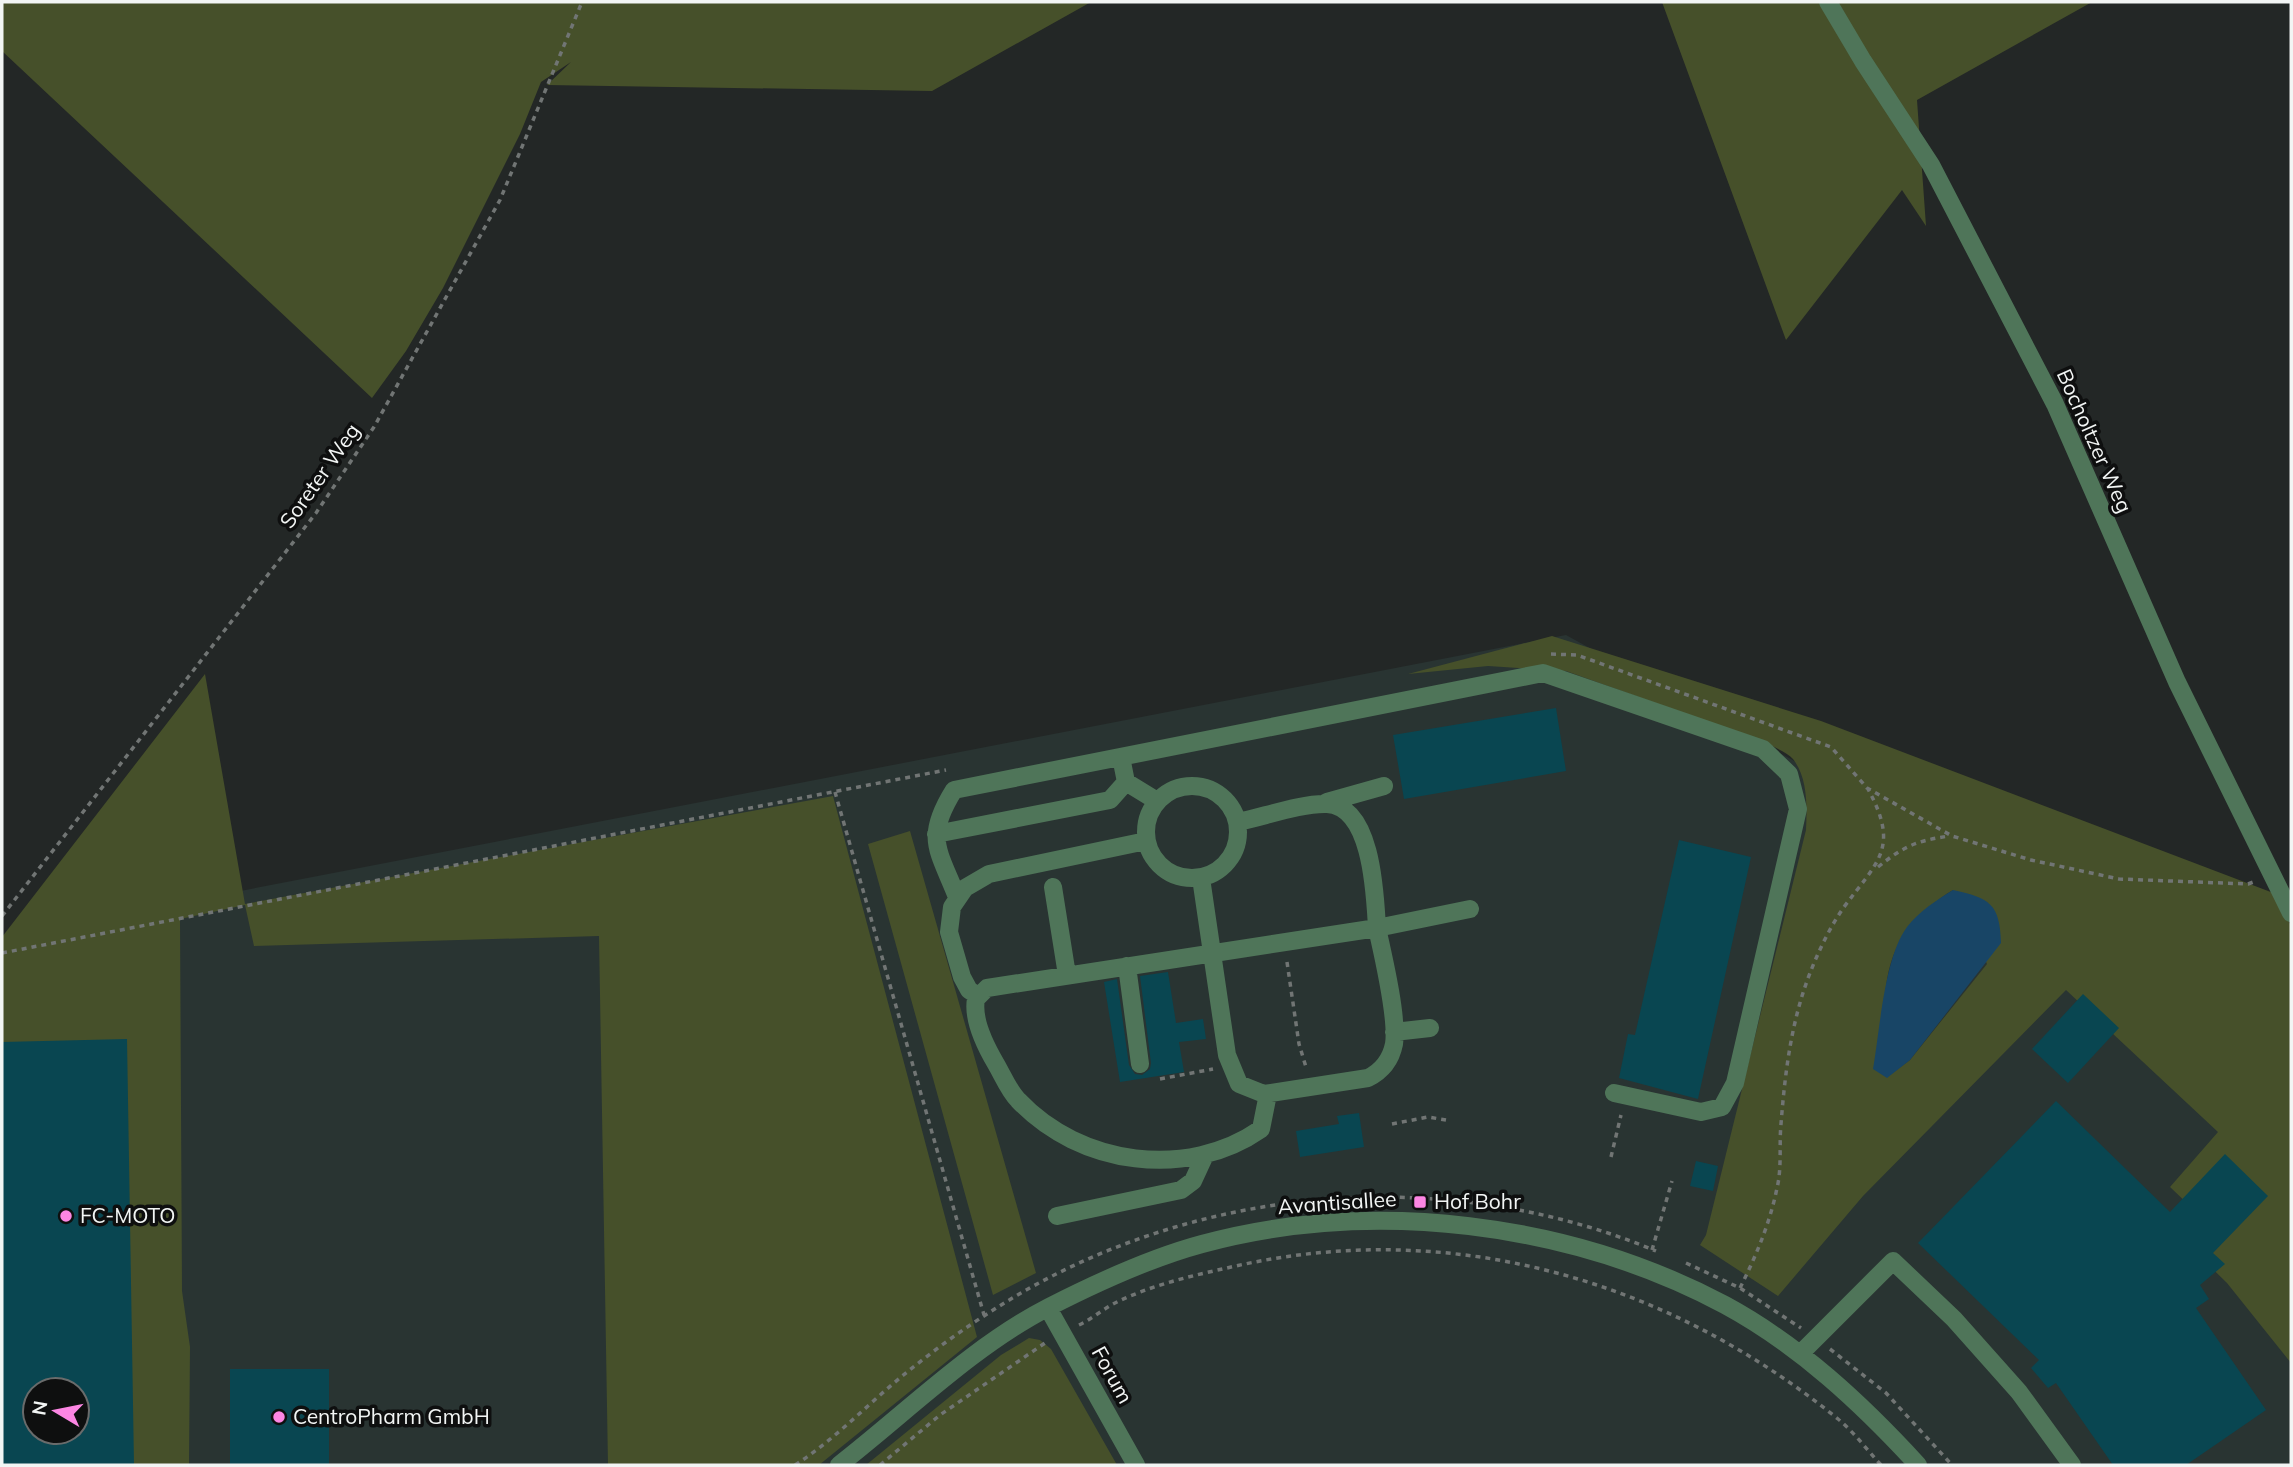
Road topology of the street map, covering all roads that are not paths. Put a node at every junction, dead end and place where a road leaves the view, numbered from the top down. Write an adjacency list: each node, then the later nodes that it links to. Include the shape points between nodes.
1 (1828, 2): 16 (street, Bocholtzer Weg, via 1931,165 2049,392 2177,682)
2 (1121, 757): 3 (street); 10 (street, via 954,790 938,815); 25 (street, via 1544,673 1763,749 1789,774 1798,808 1735,1083 1722,1107 1701,1112)
3 (1126, 782): 6 (street); 10 (street, via 1110,800)
4 (1384, 786): 5 (street)
5 (1362, 792): 7 (street); 8 (street, via 1355,805)
6 (1157, 802): 9 (street, via 1182,786 1201,786 1218,793); 11 (street, via 1146,823)
7 (1323, 804): 8 (street, via 1342,807); 9 (street)
8 (1355, 819): 17 (street, via 1365,839)
9 (1238, 822): 12 (street, via 1238,841 1231,858 1218,871)
10 (936, 834): 14 (street)
11 (1146, 841): 12 (street, via 1153,858 1166,871 1183,878); 14 (street, via 989,874)
12 (1201, 878): 18 (street)
13 (1053, 887): 20 (street)
14 (957, 897): 21 (street, via 949,932 962,977)
15 (1470, 909): 17 (street)
16 (2291, 913)
17 (1377, 928): 18 (street); 23 (street)
18 (1211, 953): 19 (street); 26 (street, via 1230,1066 1240,1084)
19 (1127, 966): 20 (street); 24 (street)
20 (1067, 975): 21 (street, via 987,988)
21 (978, 996): 27 (street, via 974,1009 989,1051 1017,1100 1048,1125 1086,1147 1114,1155 1149,1160)
22 (1430, 1028): 23 (street)
23 (1394, 1032): 26 (street, via 1389,1058 1376,1074)
24 (1140, 1064)
25 (1614, 1093)
26 (1268, 1094): 27 (street, via 1261,1129)
27 (1205, 1156): 28 (street, via 1193,1181 1181,1190)
28 (1057, 1216)
29 (1048, 1308): 30 (street, Avantisallee, via 1200,1244 1270,1230 1418,1222 1517,1234 1573,1246 1644,1270 1726,1306); 31 (street, Avantisallee, via 993,1342); 32 (street, Forum)
30 (1800, 1354): 33 (street, Avantisallee); 34 (street, via 1893,1261 1954,1319 2019,1392)
31 (839, 1465)
32 (1136, 1465)
33 (1918, 1465)
34 (2072, 1465)

